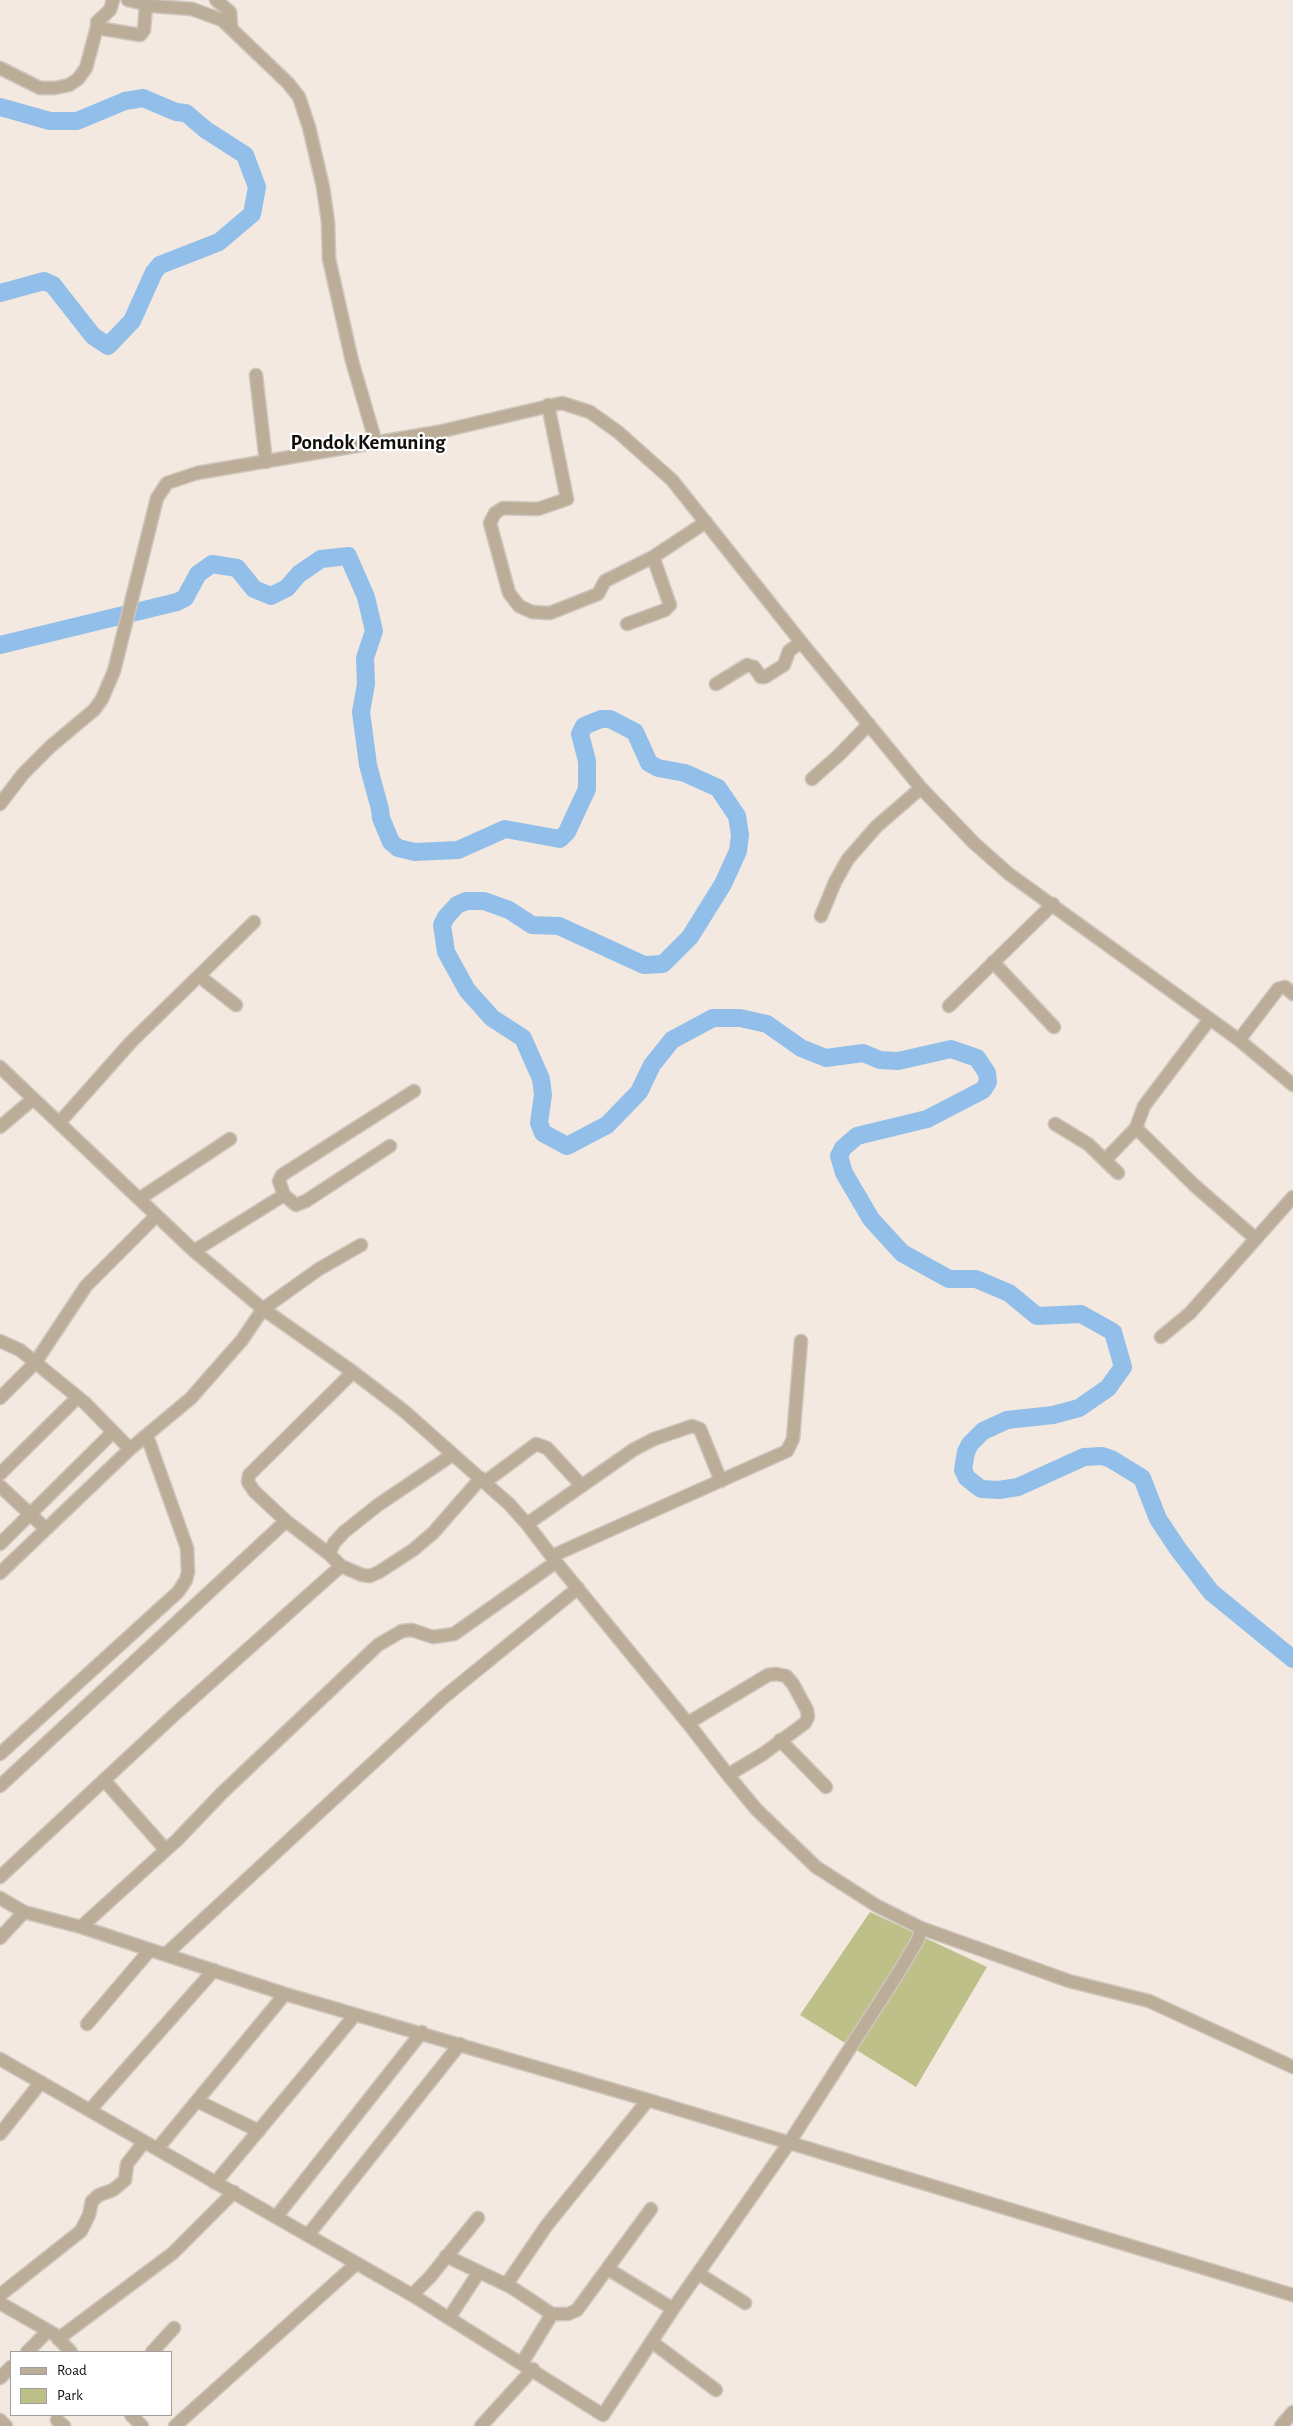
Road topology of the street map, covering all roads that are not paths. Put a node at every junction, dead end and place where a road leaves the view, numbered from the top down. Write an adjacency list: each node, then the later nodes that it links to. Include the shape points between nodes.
1 (113, 0): 6 (street, via 110,10 97,22)
2 (128, 0): 4 (street)
3 (216, 0): 5 (street, via 230,12)
4 (146, 5): 5 (street, via 192,9); 6 (street, via 144,30 140,35)
5 (231, 26): 10 (street, via 288,83 302,104 323,187 329,258 352,361)
6 (97, 27): 7 (street, via 86,68 69,85 40,88)
7 (0, 68)
8 (256, 375): 11 (street)
9 (548, 405): 10 (street, via 438,432); 12 (street, via 562,403 590,412 618,432 672,480); 13 (street, via 568,498 538,509 502,508 492,517 489,527 511,597 525,609 550,613 598,594 605,581)
10 (376, 443): 11 (street)
11 (266, 462): 20 (street, via 197,473 166,484 157,498 109,686 94,710 37,759)
12 (706, 522): 13 (street); 15 (street)
13 (653, 558): 14 (street, via 669,608)
14 (627, 624)
15 (801, 642): 16 (street, via 789,651 784,665 765,677 761,677 754,666 747,665); 17 (street)
16 (716, 684)
17 (869, 724): 18 (street); 19 (street)
18 (812, 779)
19 (921, 788): 21 (street, via 1009,874); 22 (street, via 877,826 848,859)
20 (0, 804)
21 (1053, 904): 24 (street); 29 (street)
22 (821, 916)
23 (254, 922): 25 (street)
24 (993, 962): 28 (street); 30 (street)
25 (199, 976): 27 (street); 36 (street, via 130,1042)
26 (1293, 994): 31 (street, via 1285,987 1278,989)
27 (236, 1005)
28 (948, 1006)
29 (1209, 1020): 31 (street); 39 (street, via 1144,1106)
30 (1054, 1027)
31 (1239, 1040): 33 (street)
32 (0, 1067): 35 (street)
33 (1293, 1085)
34 (414, 1091): 44 (street, via 282,1175 279,1180)
35 (33, 1099): 36 (street); 38 (street)
36 (59, 1123): 46 (street)
37 (1055, 1124): 42 (street, via 1074,1134)
38 (0, 1127)
39 (1136, 1128): 42 (street); 48 (street)
40 (230, 1139): 46 (street)
41 (390, 1146): 44 (street, via 306,1201 296,1205)
42 (1106, 1159): 43 (street)
43 (1118, 1173)
44 (284, 1195): 50 (street)
45 (1293, 1198): 48 (street)
46 (138, 1199): 47 (street)
47 (156, 1216): 50 (street); 55 (street, via 86,1286)
48 (1256, 1239): 52 (street, via 1190,1313)
49 (361, 1245): 51 (street, via 319,1269)
50 (194, 1251): 51 (street)
51 (262, 1309): 56 (street); 60 (street, via 242,1340 206,1382)
52 (1161, 1337)
53 (0, 1341): 55 (street, via 20,1350)
54 (801, 1341): 65 (street, via 791,1446 783,1454)
55 (35, 1363): 57 (street); 58 (street)
56 (353, 1372): 62 (street); 69 (street, via 249,1475 248,1482 254,1491)
57 (78, 1397): 59 (street); 63 (street)
58 (0, 1398)
59 (113, 1432): 61 (street); 68 (street)
60 (147, 1436): 61 (street); 80 (street, via 187,1548 186,1580 178,1592)
61 (130, 1449): 71 (street)
62 (452, 1454): 64 (street); 73 (street, via 365,1514 334,1543)
63 (0, 1474)
64 (483, 1480): 67 (street, via 536,1444 547,1448); 70 (street); 75 (street, via 433,1533 392,1565 370,1576 362,1576)
65 (721, 1481): 67 (street, via 700,1429 692,1426 633,1450); 74 (street)
66 (0, 1486): 68 (street)
67 (582, 1486): 70 (street)
68 (29, 1515): 71 (street); 72 (street)
69 (286, 1521): 73 (street); 83 (street)
70 (527, 1524): 74 (street)
71 (45, 1528): 76 (street)
72 (0, 1544)
73 (329, 1554): 75 (street)
74 (554, 1560): 77 (street); 85 (street, via 454,1634 434,1637 412,1630 402,1631 378,1645)
75 (341, 1566): 82 (street)
76 (0, 1573)
77 (578, 1588): 78 (street); 93 (street, via 444,1697)
78 (688, 1723): 79 (street, via 768,1675 776,1674 786,1676 793,1684 808,1717 805,1723); 81 (street)
79 (780, 1740): 81 (street); 84 (street)
80 (0, 1754)
81 (728, 1775): 90 (street, via 763,1816 816,1867 878,1906)
82 (104, 1780): 85 (street); 86 (street)
83 (0, 1786)
84 (826, 1787)
85 (166, 1850): 89 (street)
86 (0, 1877)
87 (0, 1898): 88 (street)
88 (24, 1912): 89 (street); 91 (street)
89 (81, 1927): 92 (street)
90 (921, 1928): 101 (street, via 1069,1980 1149,2001); 109 (street, via 918,1940 897,1975)
91 (0, 1938)
92 (150, 1950): 93 (street); 97 (street)
93 (166, 1954): 94 (street)
94 (214, 1970): 95 (street); 105 (street)
95 (285, 1994): 96 (street); 104 (street)
96 (355, 2015): 98 (street); 106 (street)
97 (87, 2024)
98 (422, 2032): 99 (street); 114 (street)
99 (460, 2044): 103 (street); 116 (street)
100 (0, 2059): 102 (street)
101 (1293, 2067)
102 (41, 2082): 105 (street); 107 (street)
103 (648, 2100): 109 (street); 122 (street, via 547,2225 510,2277)
104 (197, 2101): 106 (street); 110 (street)
105 (90, 2110): 108 (street)
106 (259, 2131): 111 (street)
107 (0, 2134)
108 (144, 2142): 110 (street); 123 (street, via 128,2164 125,2180 92,2201 81,2230)
109 (789, 2143): 121 (street); 125 (street)
110 (158, 2148): 111 (street)
111 (215, 2183): 112 (street)
112 (234, 2192): 114 (street); 133 (street, via 172,2253)
113 (651, 2209): 119 (street)
114 (276, 2217): 116 (street)
115 (478, 2218): 117 (street)
116 (308, 2235): 118 (street)
117 (446, 2256): 120 (street); 124 (street)
118 (356, 2264): 124 (street); 148 (street)
119 (608, 2269): 128 (street); 129 (street, via 577,2310 568,2314)
120 (480, 2272): 122 (street); 130 (street)
121 (699, 2274): 127 (street); 128 (street)
122 (511, 2287): 129 (street)
123 (0, 2295)
124 (412, 2295): 130 (street)
125 (1293, 2295)
126 (0, 2303): 132 (street)
127 (745, 2303)
128 (673, 2309): 134 (street)
129 (552, 2314): 138 (street)
130 (449, 2318): 138 (street)
131 (174, 2328): 137 (street)
132 (48, 2331): 133 (street); 135 (street)
133 (58, 2339): 136 (street)
134 (652, 2342): 141 (street); 145 (street)
135 (27, 2351)
136 (70, 2351)
137 (153, 2351)
138 (527, 2366): 145 (street); 149 (street)
139 (10, 2368): 140 (street)
140 (0, 2378)
141 (716, 2390)
142 (1293, 2412): 150 (street)
143 (132, 2416): 147 (street)
144 (0, 2420): 146 (street)
145 (604, 2421)
146 (6, 2426)
147 (142, 2426)
148 (175, 2426)
149 (481, 2426)
150 (1281, 2426)

